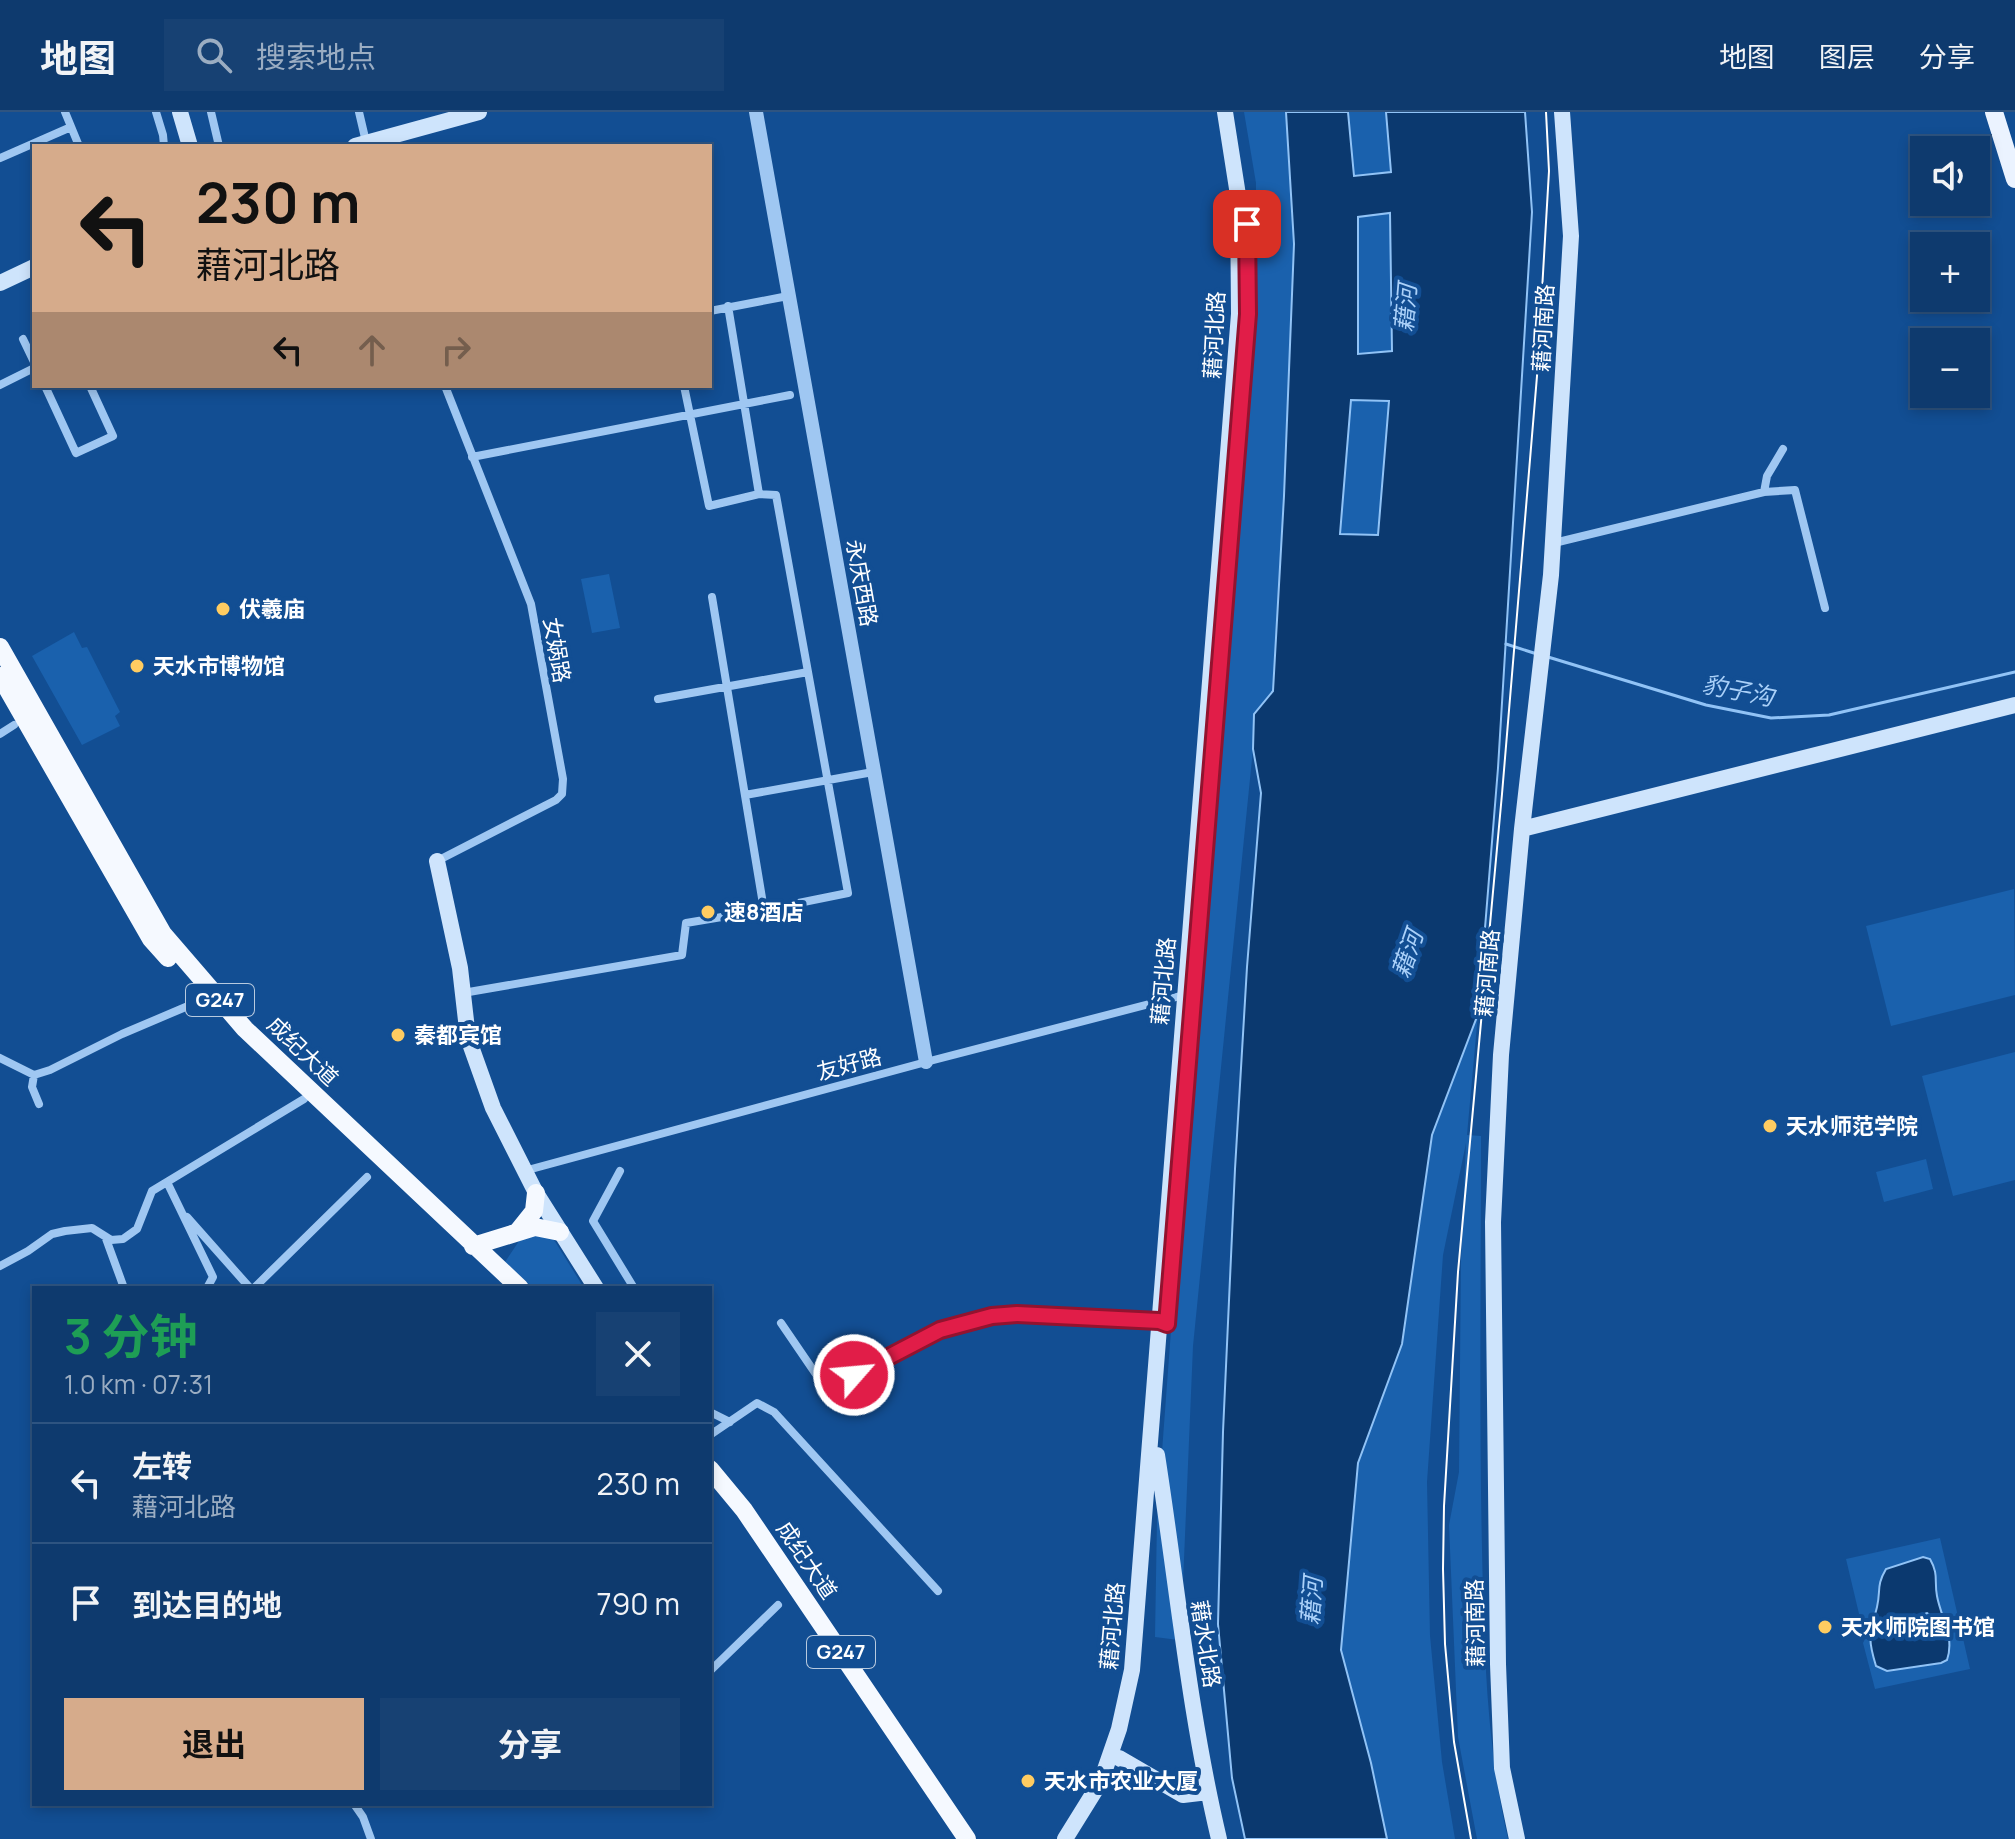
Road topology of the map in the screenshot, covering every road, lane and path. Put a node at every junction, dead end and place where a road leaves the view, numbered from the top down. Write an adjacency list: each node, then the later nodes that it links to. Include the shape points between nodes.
1 (65, 112): 13 (street)
2 (156, 112): 17 (street)
3 (180, 112): 18 (main road)
4 (211, 112): 19 (street)
5 (359, 112): 20 (street)
6 (479, 112): 21 (main road)
7 (756, 112): 27 (street, 永庆西路)
8 (1225, 112): 63 (main road, 藉河北路, via 1238,195 1239,314)
9 (1234, 112): 89 (main road, 藉河北路, via 1246,194 1248,314)
10 (1562, 112): 45 (main road, 藉河南路, via 1571,236)
11 (1994, 112): 24 (main road)
12 (2005, 112): 22 (main road)
13 (71, 127): 14 (street); 16 (street)
14 (32, 144)
15 (32, 144): 23 (street)
16 (78, 144)
17 (164, 144)
18 (189, 144)
19 (219, 144)
20 (363, 144)
21 (367, 144)
22 (2015, 144)
23 (0, 158)
24 (2015, 179)
25 (32, 268): 26 (main road)
26 (0, 283)
27 (788, 296): 28 (street); 56 (street, 永庆西路)
28 (728, 306): 29 (street); 39 (street)
29 (712, 310)
30 (23, 339): 31 (street)
31 (32, 360)
32 (32, 366): 33 (street)
33 (0, 385)
34 (46, 388): 35 (street, via 76,453 113,436)
35 (91, 388)
36 (446, 388): 42 (street, 女娲路)
37 (684, 388): 40 (street)
38 (790, 395): 39 (street)
39 (744, 403): 40 (street); 44 (street)
40 (689, 414): 42 (street); 44 (street, via 709,506)
41 (1783, 449): 43 (street)
42 (472, 457): 60 (street, 女娲路, via 531,604 562,794)
43 (1764, 492): 45 (street); 47 (street, via 1795,490)
44 (759, 494): 49 (street, via 776,495)
45 (1553, 543): 59 (main road, 藉河南路)
46 (712, 597): 51 (street)
47 (1825, 608)
48 (0, 647): 79 (highway, 成纪大道 / G247, via 163,934 245,1029)
49 (808, 672): 51 (street); 57 (street)
50 (0, 676): 68 (highway, 成纪大道 / G247, via 151,939 229,1029)
51 (727, 687): 52 (street); 58 (street)
52 (658, 699)
53 (2015, 705): 59 (main road)
54 (14, 725): 55 (street)
55 (0, 734)
56 (873, 772): 57 (street); 66 (street, 永庆西路)
57 (828, 780): 58 (street); 61 (street, via 848,893)
58 (745, 795): 61 (street)
59 (1522, 829): 110 (main road, 藉河南路, via 1501,1055 1493,1222 1502,1768)
60 (437, 861): 62 (main road)
61 (764, 910): 62 (street, via 686,923 682,955)
62 (463, 993): 70 (main road, via 472,1050)
63 (1184, 995): 66 (street, 友好路); 89 (main road, 藉河北路)
64 (188, 1006): 67 (street)
65 (0, 1058): 67 (street)
66 (926, 1062): 70 (street, 友好路)
67 (34, 1075): 69 (street, via 32,1087)
68 (304, 1099): 73 (street); 85 (highway, 成纪大道 / G247)
69 (39, 1104)
70 (524, 1171): 74 (main road)
71 (620, 1171): 88 (street, via 593,1221)
72 (367, 1177): 84 (street)
73 (167, 1182): 75 (street); 78 (street, via 152,1191 137,1229 123,1239)
74 (536, 1193): 76 (highway, via 534,1211); 77 (main road)
75 (180, 1210): 82 (street, via 213,1277); 83 (street)
76 (518, 1231): 77 (highway, via 535,1227); 79 (highway)
77 (560, 1232): 87 (main road)
78 (105, 1236): 80 (street, via 92,1228 52,1234); 81 (street)
79 (473, 1246): 86 (highway, 成纪大道 / G247)
80 (0, 1266)
81 (123, 1286)
82 (208, 1286)
83 (250, 1286)
84 (254, 1286)
85 (505, 1286)
86 (518, 1286)
87 (595, 1286)
88 (633, 1286)
89 (1163, 1322): 90 (street, via 992,1316 940,1330 824,1386); 94 (main road, 藉河北路)
90 (781, 1323)
91 (712, 1413): 92 (street)
92 (730, 1422): 93 (street); 97 (street, via 757,1403 774,1412)
93 (712, 1434)
94 (1153, 1456): 96 (main road, 藉河北路); 100 (main road, 藉河北路, via 1132,1670); 101 (main road, 藉水北路, via 1167,1517)
95 (717, 1485): 104 (highway, 成纪大道 / G247); 105 (highway, 成纪大道 / G247, via 744,1510)
96 (1154, 1504): 100 (main road, 藉河北路, via 1141,1672 1128,1732); 101 (main road, 藉水北路)
97 (938, 1591)
98 (778, 1605): 99 (street)
99 (712, 1669)
100 (1114, 1757): 101 (main road, via 1183,1795); 106 (main road, 藉河北路); 107 (main road, 藉河北路, via 1109,1785)
101 (1203, 1793): 108 (main road, 藉水北路); 109 (main road, 藉水北路)
102 (355, 1806): 103 (street)
103 (371, 1839)
104 (960, 1839)
105 (967, 1839)
106 (1065, 1839)
107 (1076, 1839)
108 (1208, 1839)
109 (1219, 1839)
110 (1517, 1839)

